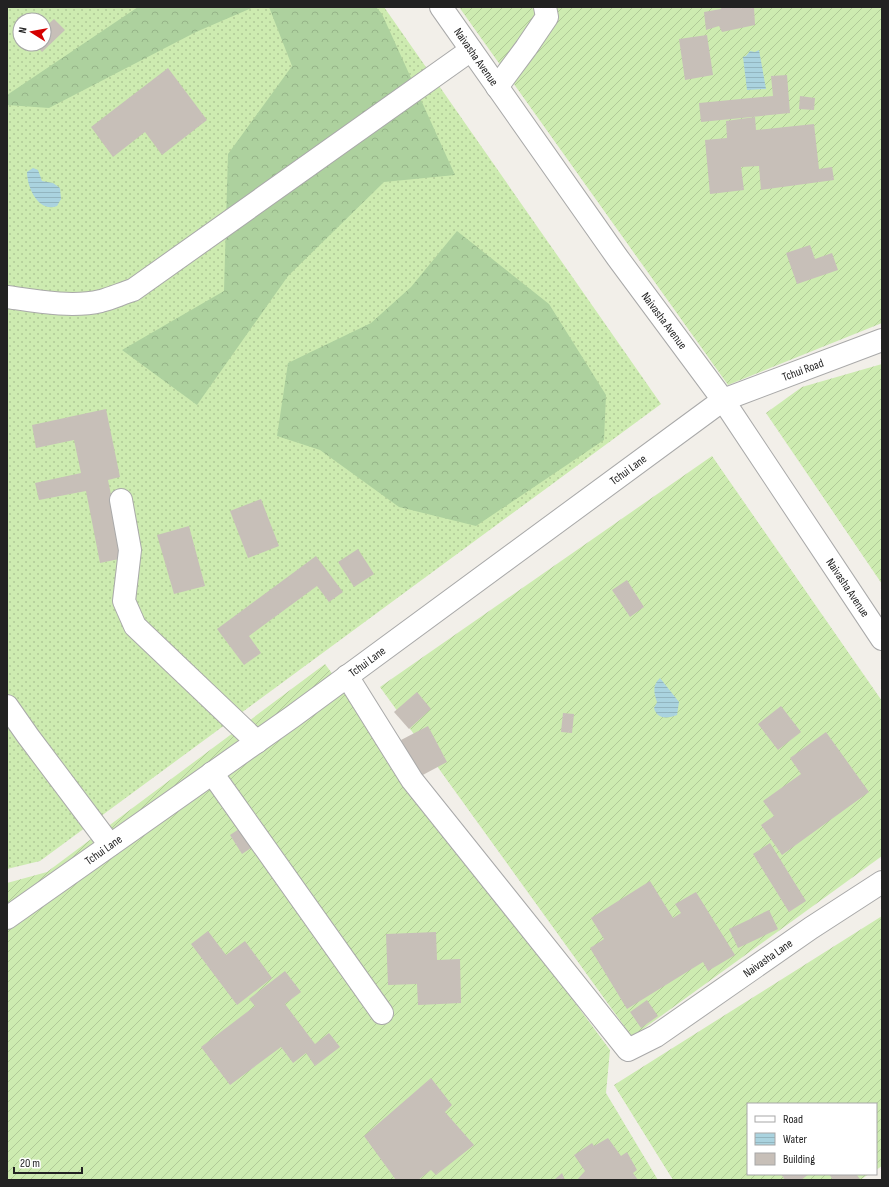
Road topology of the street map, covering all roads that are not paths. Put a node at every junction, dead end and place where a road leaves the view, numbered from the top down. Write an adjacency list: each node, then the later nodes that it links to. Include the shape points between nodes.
1 (441, 7): 3 (street, Naivasha Avenue)
2 (545, 7): 4 (street, via 547,17)
3 (471, 50): 4 (street, Naivasha Avenue); 5 (street, via 133,290 100,301 74,303 36,302)
4 (497, 87): 7 (street, Naivasha Avenue, via 617,257)
5 (7, 297)
6 (882, 340): 7 (street, Tchui Road)
7 (723, 400): 9 (street, Naivasha Avenue); 10 (street, Tchui Lane)
8 (121, 500): 12 (street, via 130,550 124,601 135,626)
9 (882, 639)
10 (347, 676): 12 (street, Tchui Lane); 15 (street, Naivasha Lane, via 412,780 628,1050 656,1036)
11 (7, 706): 14 (street)
12 (257, 742): 13 (street, Tchui Lane)
13 (212, 773): 14 (street, Tchui Lane); 17 (street)
14 (110, 845): 16 (street, Tchui Lane)
15 (882, 882)
16 (7, 918)
17 (382, 1013)

